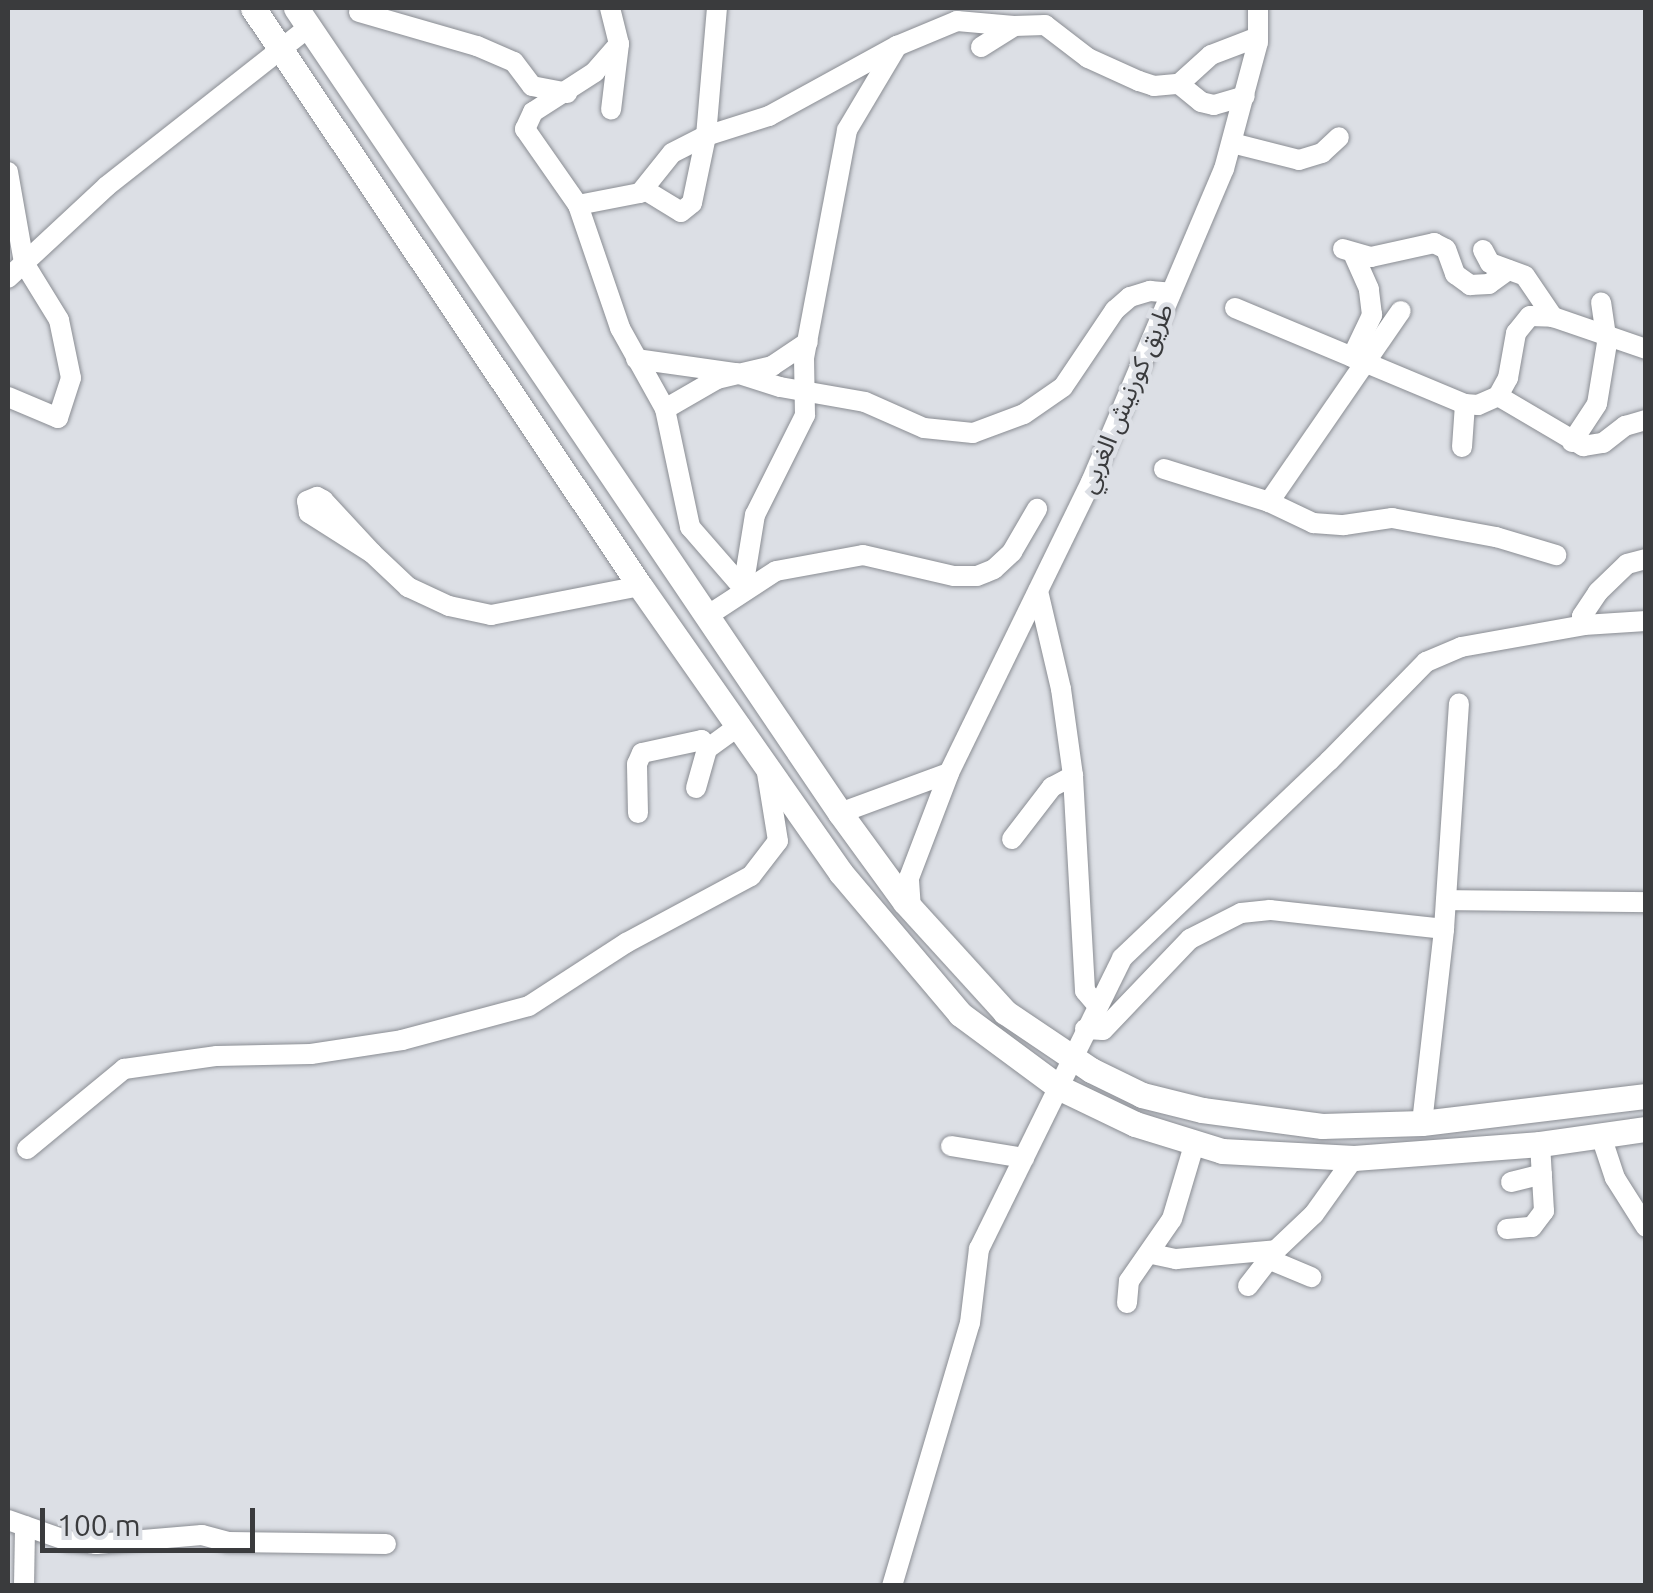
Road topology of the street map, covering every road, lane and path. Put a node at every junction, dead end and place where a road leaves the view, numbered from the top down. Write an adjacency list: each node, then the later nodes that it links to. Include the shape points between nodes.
1 (252, 8): 13 (main road)
2 (610, 8): 10 (street)
3 (717, 8): 18 (street)
4 (982, 8): 8 (street)
5 (1258, 8): 9 (street, طريق كورنيش الغربي)
6 (360, 12): 15 (street, via 477,46 514,62 532,86)
7 (303, 17): 13 (street); 57 (main road)
8 (1014, 26): 11 (street, via 957,21); 12 (street); 14 (street, via 1046,24 1088,58 1154,86)
9 (1258, 38): 14 (street, via 1211,55); 16 (street, طريق كورنيش الغربي)
10 (619, 44): 15 (street); 17 (street)
11 (897, 46): 18 (street, via 770,116); 34 (street, via 847,130)
12 (981, 47)
13 (280, 48): 25 (street); 54 (main road)
14 (1179, 84): 16 (street, via 1214,105)
15 (567, 92): 23 (street, via 533,112 525,129)
16 (1245, 96): 20 (street, طريق كورنيش الغربي)
17 (611, 110)
18 (706, 136): 22 (street, via 667,156); 22 (street, via 690,208 676,211)
19 (1340, 137): 20 (street, via 1322,153 1299,160)
20 (1232, 143): 28 (street, طريق كورنيش الغربي)
21 (8, 172): 25 (street)
22 (645, 190): 23 (street)
23 (578, 206): 36 (street)
24 (1484, 250): 26 (street, via 1490,263)
25 (24, 263): 27 (street); 41 (street, via 59,320 71,378 58,418)
26 (1508, 270): 32 (street, via 1525,276); 37 (street, via 1480,286 1462,282 1446,249 1434,243 1390,255 1349,252 1368,289 1372,315)
27 (8, 278)
28 (1171, 293): 39 (street, via 1130,297 1062,387 1024,414 973,434 924,428 865,402); 56 (street, طريق كورنيش الغربي)
29 (1601, 302): 33 (street)
30 (1235, 308): 37 (street)
31 (1401, 311): 37 (street)
32 (1553, 317): 33 (street); 40 (street, via 1521,322)
33 (1607, 335): 35 (street); 44 (street)
34 (808, 342): 38 (street, via 772,366); 39 (street)
35 (1646, 349)
36 (636, 358): 38 (street); 43 (street)
37 (1359, 360): 42 (street); 49 (street)
38 (736, 373): 39 (street); 43 (street)
39 (806, 392): 55 (street, via 802,428 755,515)
40 (1498, 396): 42 (street); 46 (street)
41 (8, 397)
42 (1465, 404): 47 (street)
43 (665, 408): 55 (street, via 688,521)
44 (1594, 410): 45 (street); 46 (street)
45 (1636, 423): 46 (street, via 1595,446)
46 (1572, 442)
47 (1462, 447)
48 (1164, 469): 49 (street)
49 (1268, 502): 52 (street, via 1313,523 1392,518)
50 (1037, 508): 55 (street, via 1012,552 977,576 863,555 786,568)
51 (372, 553): 54 (street, via 408,587 448,606 491,615)
52 (1556, 555)
53 (1646, 559): 59 (street, via 1627,564 1598,592 1582,616)
54 (640, 586): 61 (main road)
55 (743, 588): 57 (street)
56 (1038, 591): 64 (street, طريق كورنيش الغربي); 65 (street)
57 (707, 616): 68 (main road)
58 (1646, 620): 59 (street)
59 (1584, 625): 74 (street, via 1461,647 1426,662 1122,958)
60 (1459, 703): 70 (street)
61 (740, 725): 62 (street); 63 (main road)
62 (707, 750): 66 (street); 67 (street, via 702,740 642,754)
63 (762, 757): 77 (main road, via 841,872 960,1014); 85 (street, via 778,841 751,876 626,943 529,1006 402,1040 312,1054 217,1056 124,1068)
64 (950, 774): 68 (street); 72 (street, طريق كورنيش الغربي, via 909,878)
65 (1073, 776): 69 (street, via 1052,786); 74 (street, via 1085,991)
66 (696, 788)
67 (638, 812)
68 (840, 813): 72 (main road)
69 (1012, 839)
70 (1446, 900): 71 (street); 73 (street)
71 (1646, 902)
72 (911, 909): 76 (main road, via 1004,1012)
73 (1444, 929): 75 (street, via 1270,910 1241,913 1190,939 1103,1030); 79 (street)
74 (1098, 1005): 75 (street)
75 (1085, 1029): 76 (street)
76 (1071, 1056): 77 (street); 79 (main road, via 1142,1095 1202,1110 1322,1126)
77 (1060, 1088): 82 (main road, via 1135,1124); 86 (street)
78 (1646, 1096): 79 (main road)
79 (1422, 1123)
80 (1646, 1129): 81 (main road)
81 (1601, 1136): 83 (main road); 90 (street, via 1615,1178)
82 (1195, 1142): 87 (main road, via 1222,1151); 92 (street, via 1172,1218)
83 (1540, 1144): 87 (main road); 88 (street)
84 (951, 1146): 86 (street)
85 (27, 1149)
86 (1024, 1158): 100 (street, via 979,1249 970,1323)
87 (1354, 1158): 93 (street, via 1321,1206)
88 (1542, 1174): 89 (street); 91 (street, via 1544,1211 1538,1221)
89 (1511, 1182)
90 (1646, 1227)
91 (1507, 1229)
92 (1152, 1254): 93 (street); 96 (street, via 1130,1281)
93 (1272, 1255): 94 (street); 95 (street)
94 (1311, 1276)
95 (1248, 1286)
96 (1128, 1303)
97 (16, 1523): 98 (street, via 96,1544 202,1535 228,1542); 99 (street)
98 (386, 1544)
99 (23, 1581)
100 (892, 1586)

